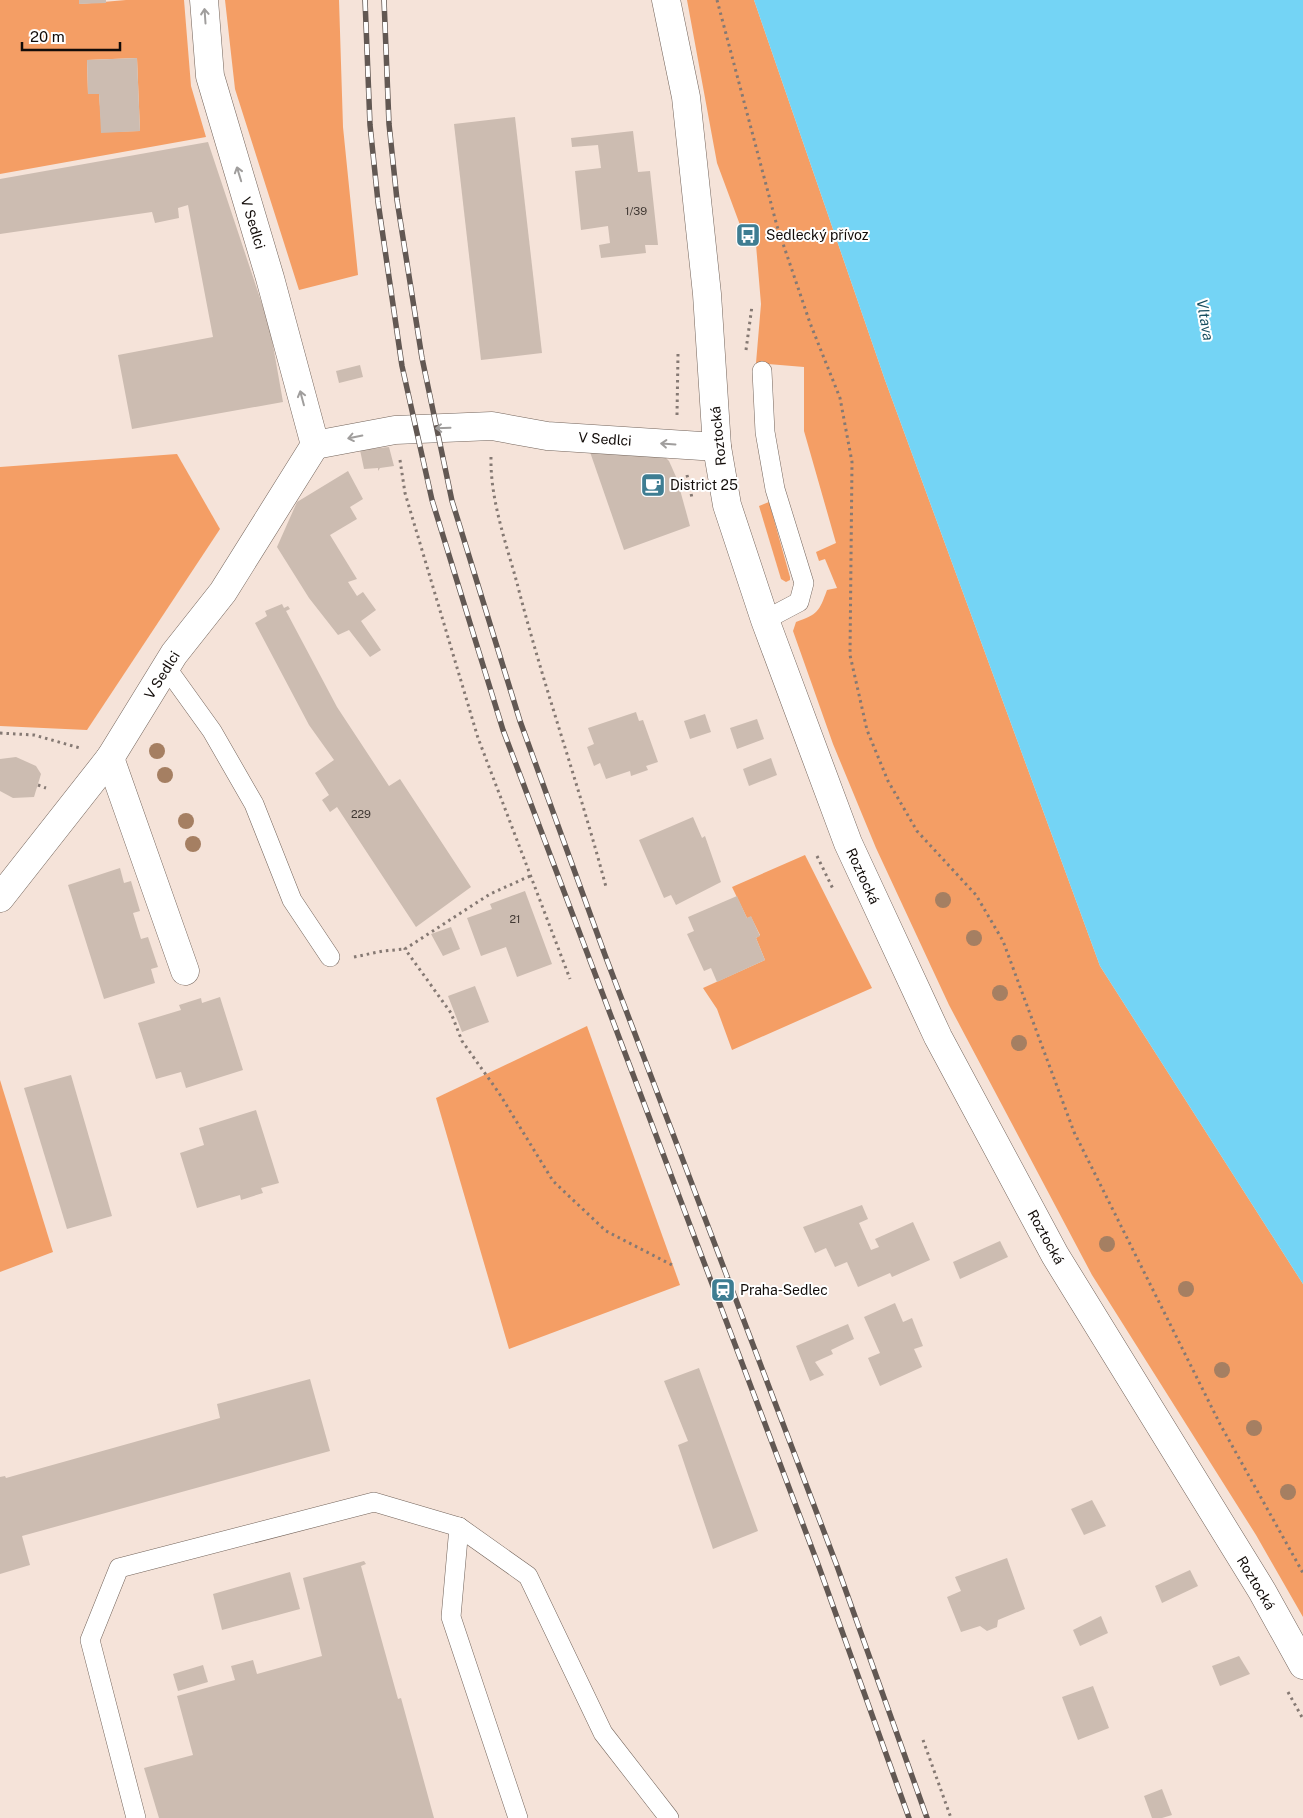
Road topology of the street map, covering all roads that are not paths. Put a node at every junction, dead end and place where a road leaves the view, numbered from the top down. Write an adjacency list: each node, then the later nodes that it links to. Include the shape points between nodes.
1 (204, 0): 4 (main road, V Sedlci, one-way to 1, via 210,76)
2 (666, 0): 5 (main road, Roztocká, via 686,97 706,294)
3 (762, 371): 6 (lane, via 764,432 804,583 799,602)
4 (315, 445): 5 (main road, V Sedlci, one-way to 4, via 547,436 492,426 395,430); 7 (main road, V Sedlci, via 223,592)
5 (717, 447): 6 (main road, Roztocká, via 727,505)
6 (765, 620): 13 (main road, Roztocká, via 848,843 938,1037 1055,1255 1262,1591)
7 (166, 667): 8 (main road, V Sedlci); 10 (lane, via 212,731 254,804 292,900)
8 (110, 758): 9 (main road, V Sedlci); 11 (main road)
9 (0, 898)
10 (330, 957)
11 (185, 971)
12 (459, 1527): 14 (lane, via 374,1502 119,1568 90,1640); 15 (lane, via 451,1617); 16 (lane, via 528,1576 603,1733)
13 (1303, 1665)
14 (136, 1818)
15 (518, 1818)
16 (669, 1818)

